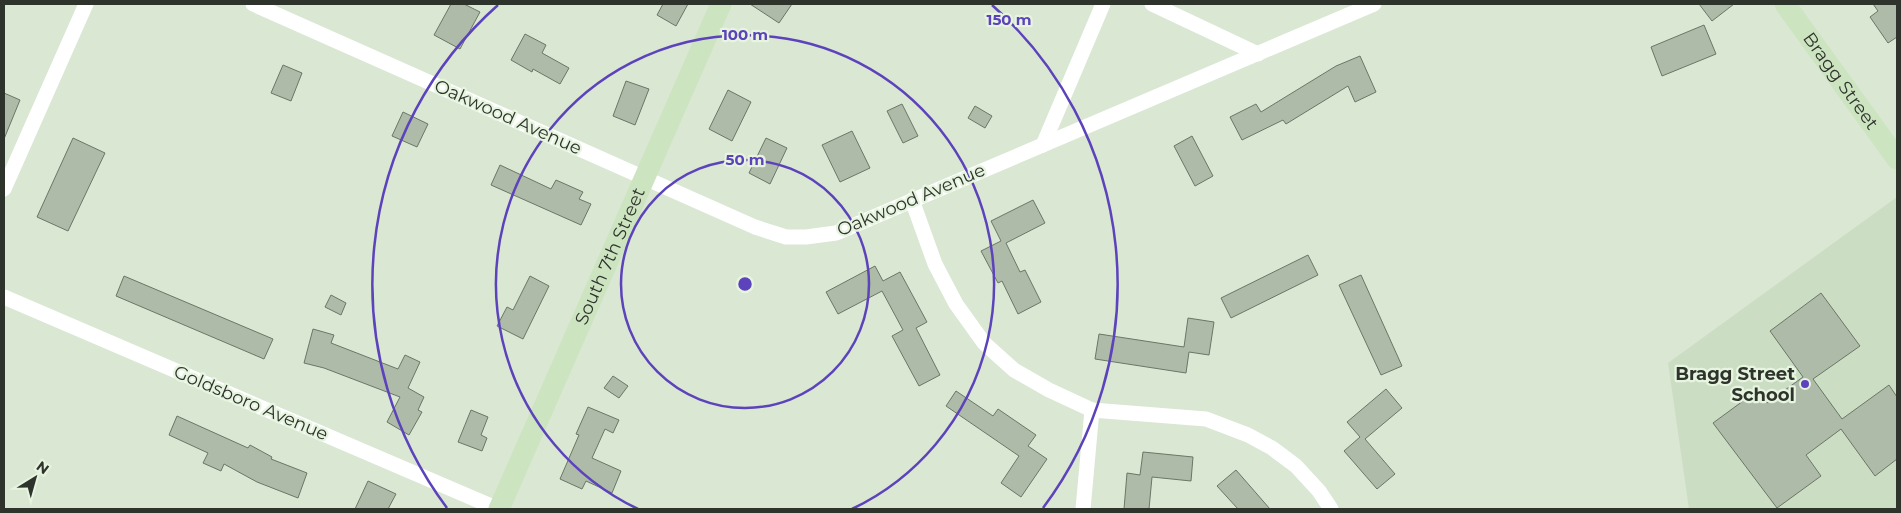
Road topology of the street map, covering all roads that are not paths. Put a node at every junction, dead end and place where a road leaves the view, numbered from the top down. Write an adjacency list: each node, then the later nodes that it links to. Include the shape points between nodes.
1 (86, 4): 12 (street)
2 (253, 4): 11 (street, Oakwood Avenue)
3 (721, 4): 11 (street, South 7th Street)
4 (1103, 4): 9 (street)
5 (1152, 4): 8 (street)
6 (1374, 4): 8 (street, Oakwood Avenue)
7 (1785, 4): 10 (street, Bragg Street)
8 (1258, 54): 9 (street, Oakwood Avenue)
9 (1042, 144): 13 (street, Oakwood Avenue)
10 (1897, 159)
11 (644, 178): 13 (street, Oakwood Avenue, via 755,227 786,237 836,233); 16 (street, South 7th Street)
12 (4, 189)
13 (912, 200): 15 (street, via 935,264 956,304 984,343 1014,370)
14 (4, 297): 16 (street, Goldsboro Avenue)
15 (1092, 410): 17 (street); 18 (street, via 1206,419 1248,435 1296,466)
16 (498, 509)
17 (1083, 509)
18 (1331, 509)

